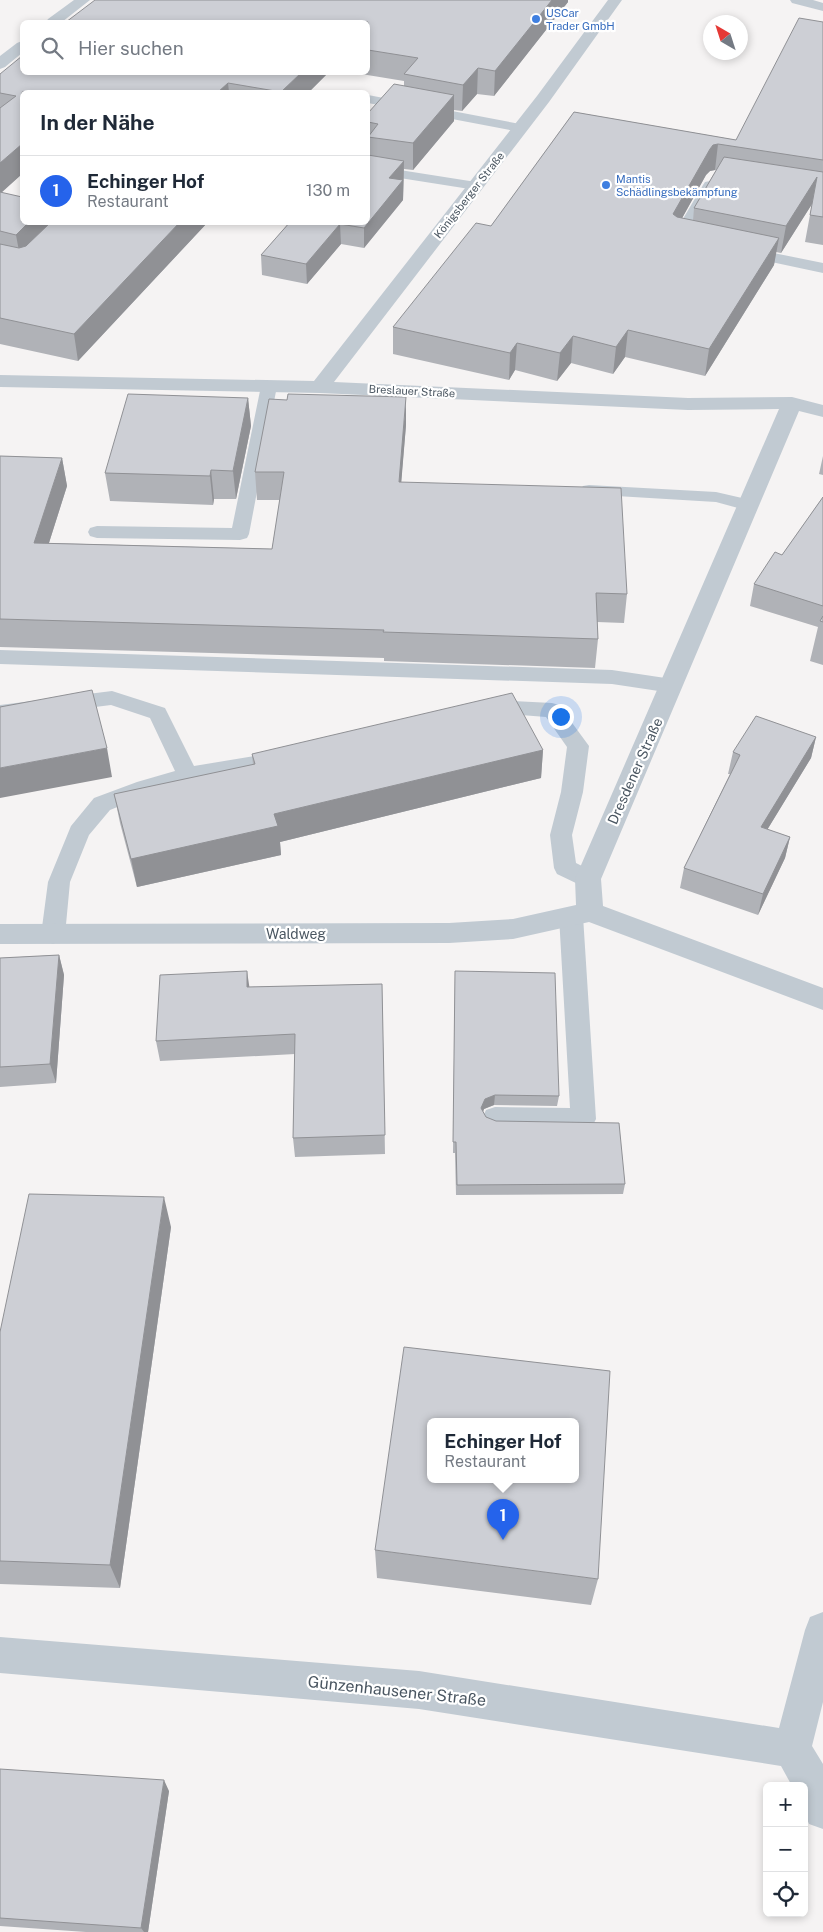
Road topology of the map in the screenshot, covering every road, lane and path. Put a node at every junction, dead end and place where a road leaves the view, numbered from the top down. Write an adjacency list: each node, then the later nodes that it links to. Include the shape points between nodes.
1 (83, 0): 5 (street)
2 (616, 0): 9 (street, Königsberger Straße)
3 (797, 0): 4 (street)
4 (823, 7)
5 (58, 20)
6 (20, 48): 7 (street)
7 (0, 64)
8 (370, 99): 9 (lane)
9 (515, 135): 10 (lane); 13 (street, Königsberger Straße)
10 (492, 138)
11 (370, 169): 13 (lane)
12 (725, 178): 14 (lane, via 715,176 680,238)
13 (476, 186): 19 (street, Königsberger Straße)
14 (708, 244)
15 (727, 248): 16 (lane)
16 (823, 268)
17 (0, 381): 18 (street, Breslauer Straße)
18 (269, 386): 19 (street, Breslauer Straße); 24 (lane, via 240,534)
19 (320, 387): 20 (street, Breslauer Straße, via 688,404)
20 (792, 403): 21 (street, Breslauer Straße); 23 (street, Dresdener Straße)
21 (823, 411)
22 (569, 490): 23 (lane, via 716,497)
23 (749, 505): 26 (street, Dresdener Straße)
24 (97, 532)
25 (0, 657): 26 (lane, via 612,677)
26 (672, 686): 31 (street, Dresdener Straße)
27 (0, 712): 30 (lane, via 112,698 158,713)
28 (470, 712): 31 (lane, via 489,707 552,710 578,746 572,792 561,835 565,868)
29 (301, 755): 30 (lane)
30 (188, 775): 34 (lane, via 102,804 79,832 59,882)
31 (588, 879): 32 (street, Dresdener Straße)
32 (580, 914): 34 (street, Waldweg, via 513,929 449,933); 35 (street); 36 (lane, via 582,1119)
33 (0, 934): 34 (street, Waldweg)
34 (53, 935)
35 (823, 999)
36 (495, 1118)
37 (823, 1630): 39 (street)
38 (0, 1655): 39 (street, Günzenhausener Straße, via 418,1690)
39 (792, 1749): 40 (street, via 819,1794)
40 (823, 1810)

